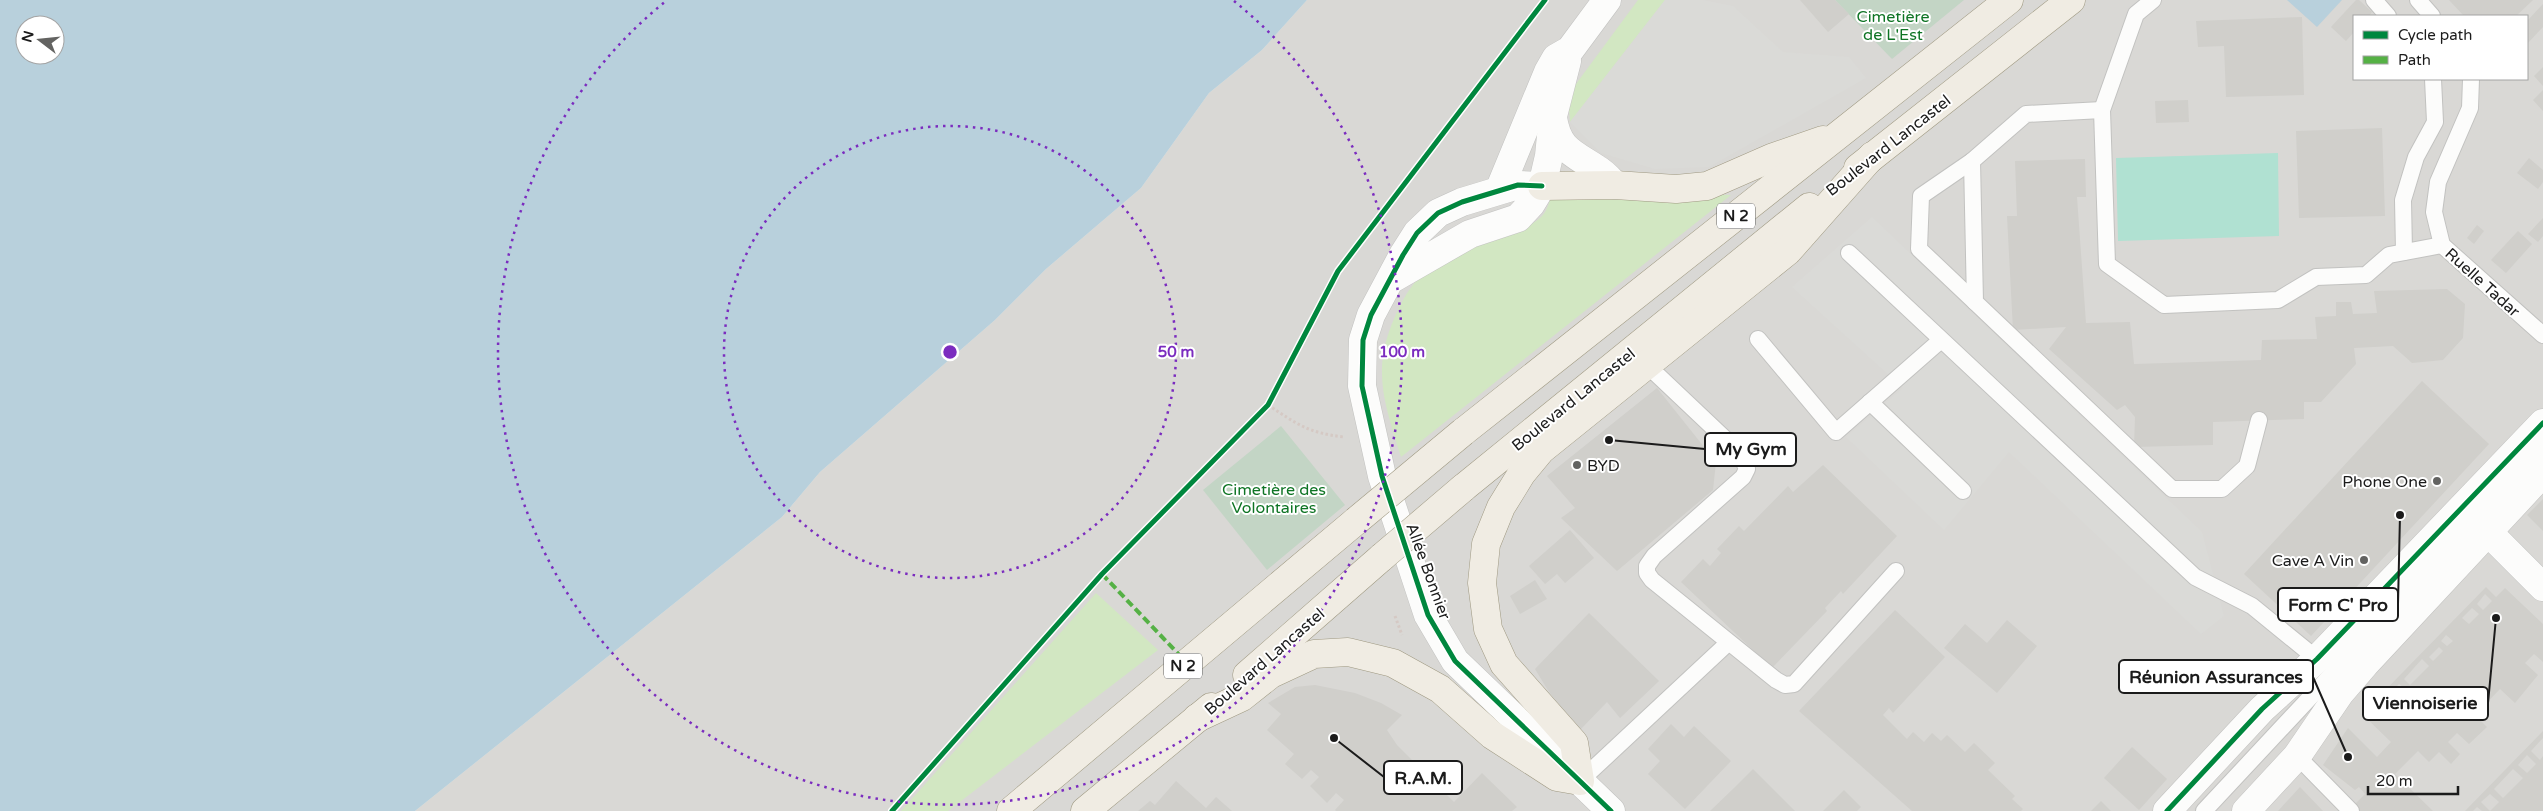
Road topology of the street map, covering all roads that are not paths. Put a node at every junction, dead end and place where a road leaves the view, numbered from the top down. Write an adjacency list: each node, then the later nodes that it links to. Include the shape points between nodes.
1 (1607, 0): 9 (street)
2 (2009, 0): 14 (main road, N 2)
3 (2072, 0): 15 (main road, Boulevard Lancastel / N 2)
4 (2153, 0): 12 (lane, via 2136,14)
5 (2374, 0): 7 (lane)
6 (2418, 0): 8 (lane)
7 (2387, 15)
8 (2431, 15)
9 (1570, 50): 13 (street); 19 (street, via 1556,58 1548,72)
10 (2434, 80): 21 (lane, via 2435,122 2416,157 2403,200)
11 (2471, 80): 20 (lane, Ruelle Tadar, via 2470,108 2438,182 2434,212)
12 (2102, 110): 16 (lane, via 2026,114); 21 (lane, via 2108,264 2164,305 2278,300 2316,276 2366,275 2389,255)
13 (1553, 116): 17 (street, via 1556,135 1568,151); 18 (street)
14 (1841, 134): 17 (main road, via 1771,158 1707,186 1676,189); 43 (main road, N 2, bridge, via 1463,432)
15 (1872, 156): 28 (main road, via 1788,251); 40 (main road, Boulevard Lancastel / N 2, bridge, via 1463,488)
16 (1972, 161): 24 (lane); 24 (lane, via 1921,196 1919,249)
17 (1615, 185): 18 (main road)
18 (1542, 186): 19 (street, Allée Bonnier); 23 (street, via 1518,218 1470,234)
19 (1500, 188): 23 (street, Allée Bonnier, via 1438,213 1417,233)
20 (2442, 245): 21 (lane); 25 (lane, Ruelle Tadar)
21 (2404, 252)
22 (1849, 253): 27 (lane)
23 (1390, 280): 42 (street, Allée Bonnier, via 1363,340 1362,386 1382,476 1428,616 1454,661)
24 (1975, 302): 30 (lane, via 2172,489 2222,489 2247,466)
25 (2543, 335)
26 (1758, 339): 29 (lane, via 1836,432)
27 (1940, 340): 29 (lane); 39 (lane, via 2195,577 2252,606)
28 (1648, 366): 38 (lane, via 1740,453 1747,468 1743,477 1654,556 1647,566 1652,580); 42 (main road, via 1541,450 1501,506 1486,544 1482,583 1488,628 1504,664 1574,743)
29 (1870, 402): 34 (lane)
30 (2259, 420)
31 (2543, 423): 39 (street)
32 (2543, 448): 47 (lane)
33 (2543, 473): 35 (street)
34 (1963, 490)
35 (2488, 532): 37 (street); 41 (street, via 2340,693)
36 (1896, 571): 38 (lane, via 1794,684 1776,680)
37 (2543, 587)
38 (1728, 643): 42 (lane)
39 (2317, 660): 46 (street, via 2262,709)
40 (1198, 718): 42 (main road, via 1242,697 1271,674 1314,654 1348,652 1393,663 1417,676 1440,689 1492,735 1557,778); 44 (main road, Boulevard Lancastel / N 2)
41 (2297, 756): 48 (street); 49 (lane)
42 (1580, 781): 45 (street, Allée Bonnier)
43 (1010, 811)
44 (1085, 811)
45 (1611, 811)
46 (2167, 811)
47 (2204, 811)
48 (2246, 811)
49 (2351, 811)

